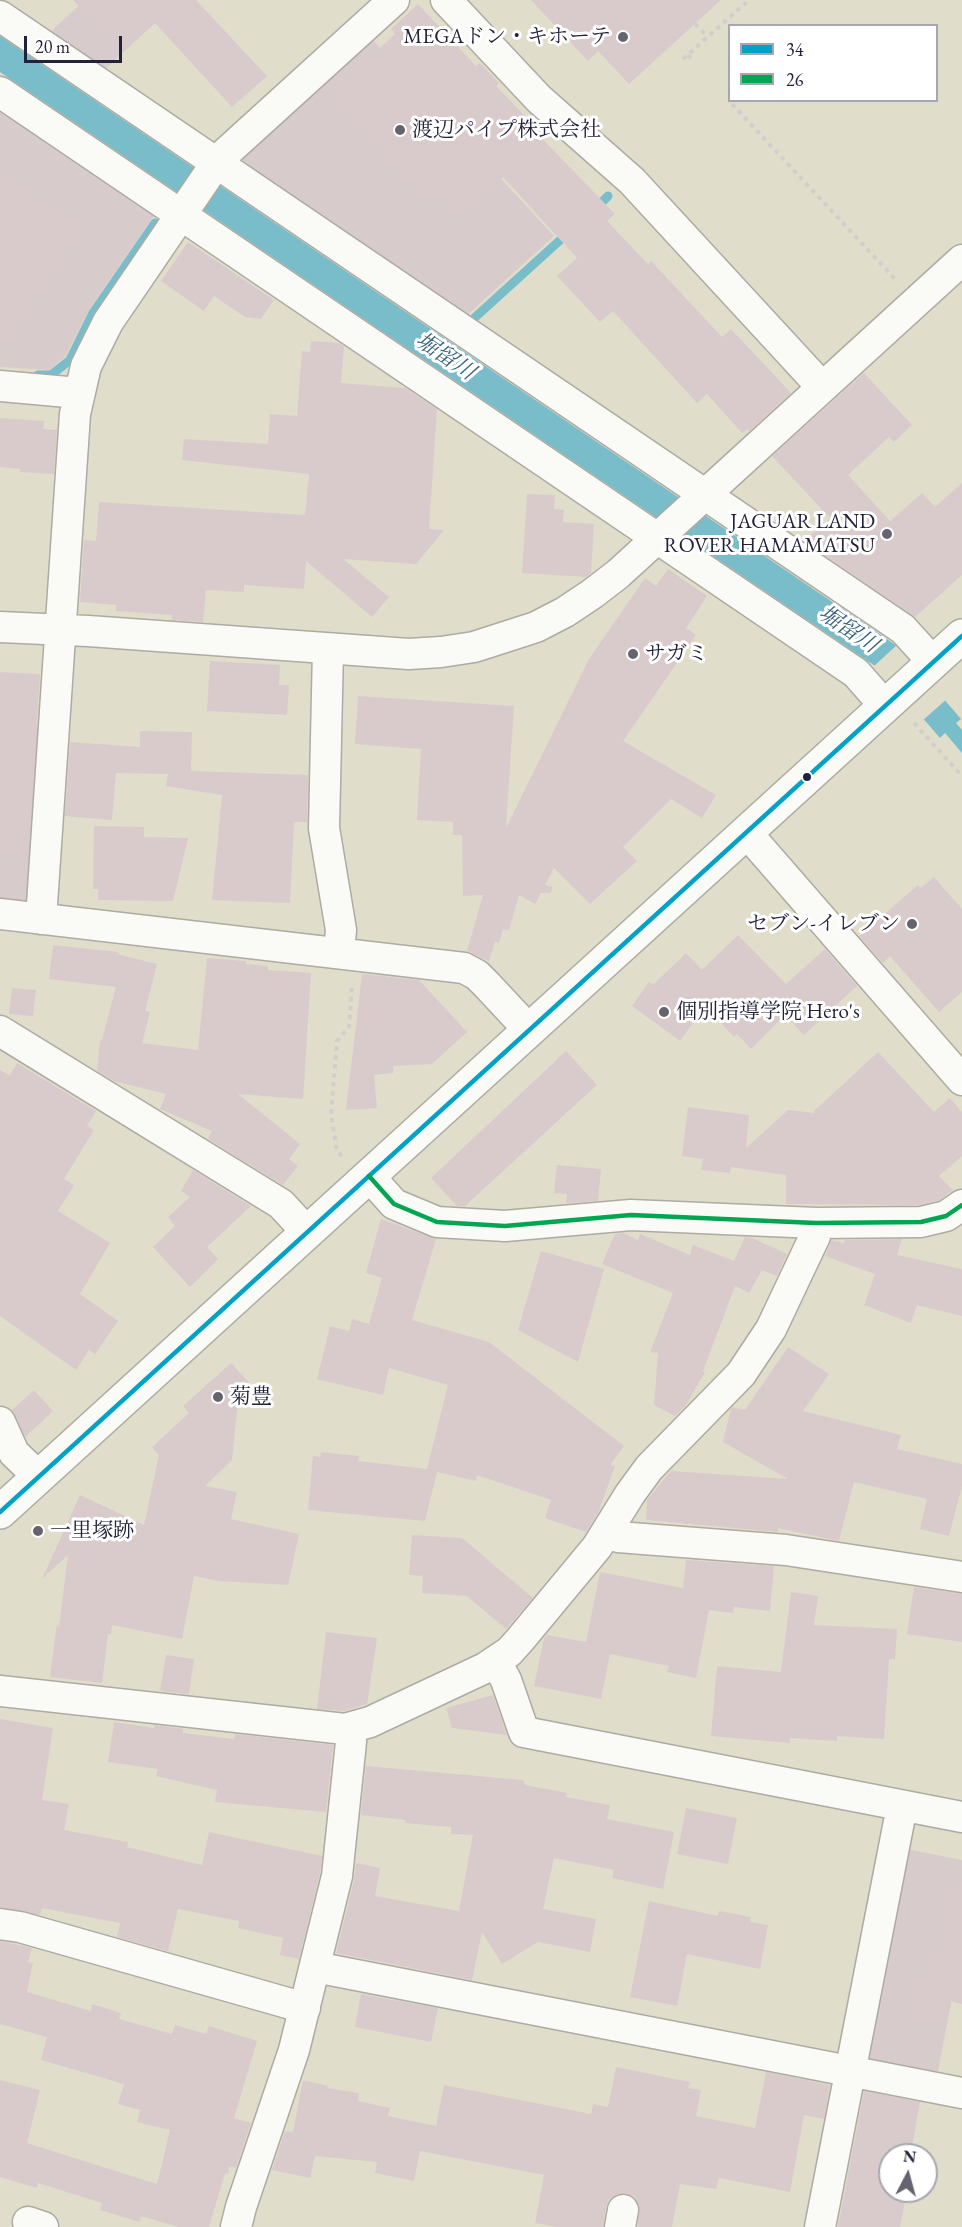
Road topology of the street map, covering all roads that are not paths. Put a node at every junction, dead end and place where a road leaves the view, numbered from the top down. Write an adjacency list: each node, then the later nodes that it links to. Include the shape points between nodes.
1 (394, 0): 5 (street)
2 (446, 0): 9 (street, via 539,99 632,181)
3 (0, 16): 5 (street)
4 (0, 92): 6 (street)
5 (214, 167): 6 (street); 11 (street)
6 (183, 211): 10 (street, via 108,322 86,366); 12 (street)
7 (957, 275): 9 (street, via 916,302)
8 (0, 386): 10 (street)
9 (822, 387): 11 (street)
10 (79, 393): 14 (street)
11 (701, 498): 12 (street); 17 (street, via 903,629)
12 (660, 535): 16 (street, via 592,594 565,612 505,639 474,647 409,654); 18 (street)
13 (0, 627): 14 (street)
14 (61, 630): 16 (street); 21 (street)
15 (962, 636): 17 (highway)
16 (328, 649): 22 (street, via 324,828)
17 (928, 666): 18 (highway)
18 (898, 707): 19 (highway)
19 (746, 832): 23 (highway); 25 (street)
20 (0, 914): 21 (street)
21 (41, 919): 22 (street)
22 (347, 953): 23 (street, via 464,968 477,975)
23 (529, 1030): 26 (highway)
24 (0, 1031): 29 (street, via 281,1204)
25 (956, 1059)
26 (357, 1168): 28 (street, via 394,1204 437,1222 505,1226 631,1215); 29 (highway)
27 (962, 1204): 28 (street, via 934,1220)
28 (816, 1223): 33 (street, via 815,1236 771,1329 741,1374 639,1480)
29 (307, 1232): 31 (highway)
30 (0, 1422): 31 (street, via 14,1453)
31 (39, 1477): 32 (highway)
32 (0, 1512)
33 (609, 1530): 34 (street, via 618,1536 786,1550); 35 (street, via 519,1641)
34 (962, 1576)
35 (496, 1662): 37 (street, via 370,1722); 38 (street, via 524,1732)
36 (0, 1691): 37 (street)
37 (349, 1728): 41 (street, via 351,1742 339,1861)
38 (902, 1806): 39 (street); 43 (street)
39 (962, 1817)
40 (0, 1924): 42 (street, via 20,1926)
41 (315, 1967): 42 (street); 43 (street)
42 (305, 2008): 45 (street)
43 (850, 2071): 44 (street); 46 (street)
44 (962, 2093)
45 (237, 2227)
46 (820, 2227)

